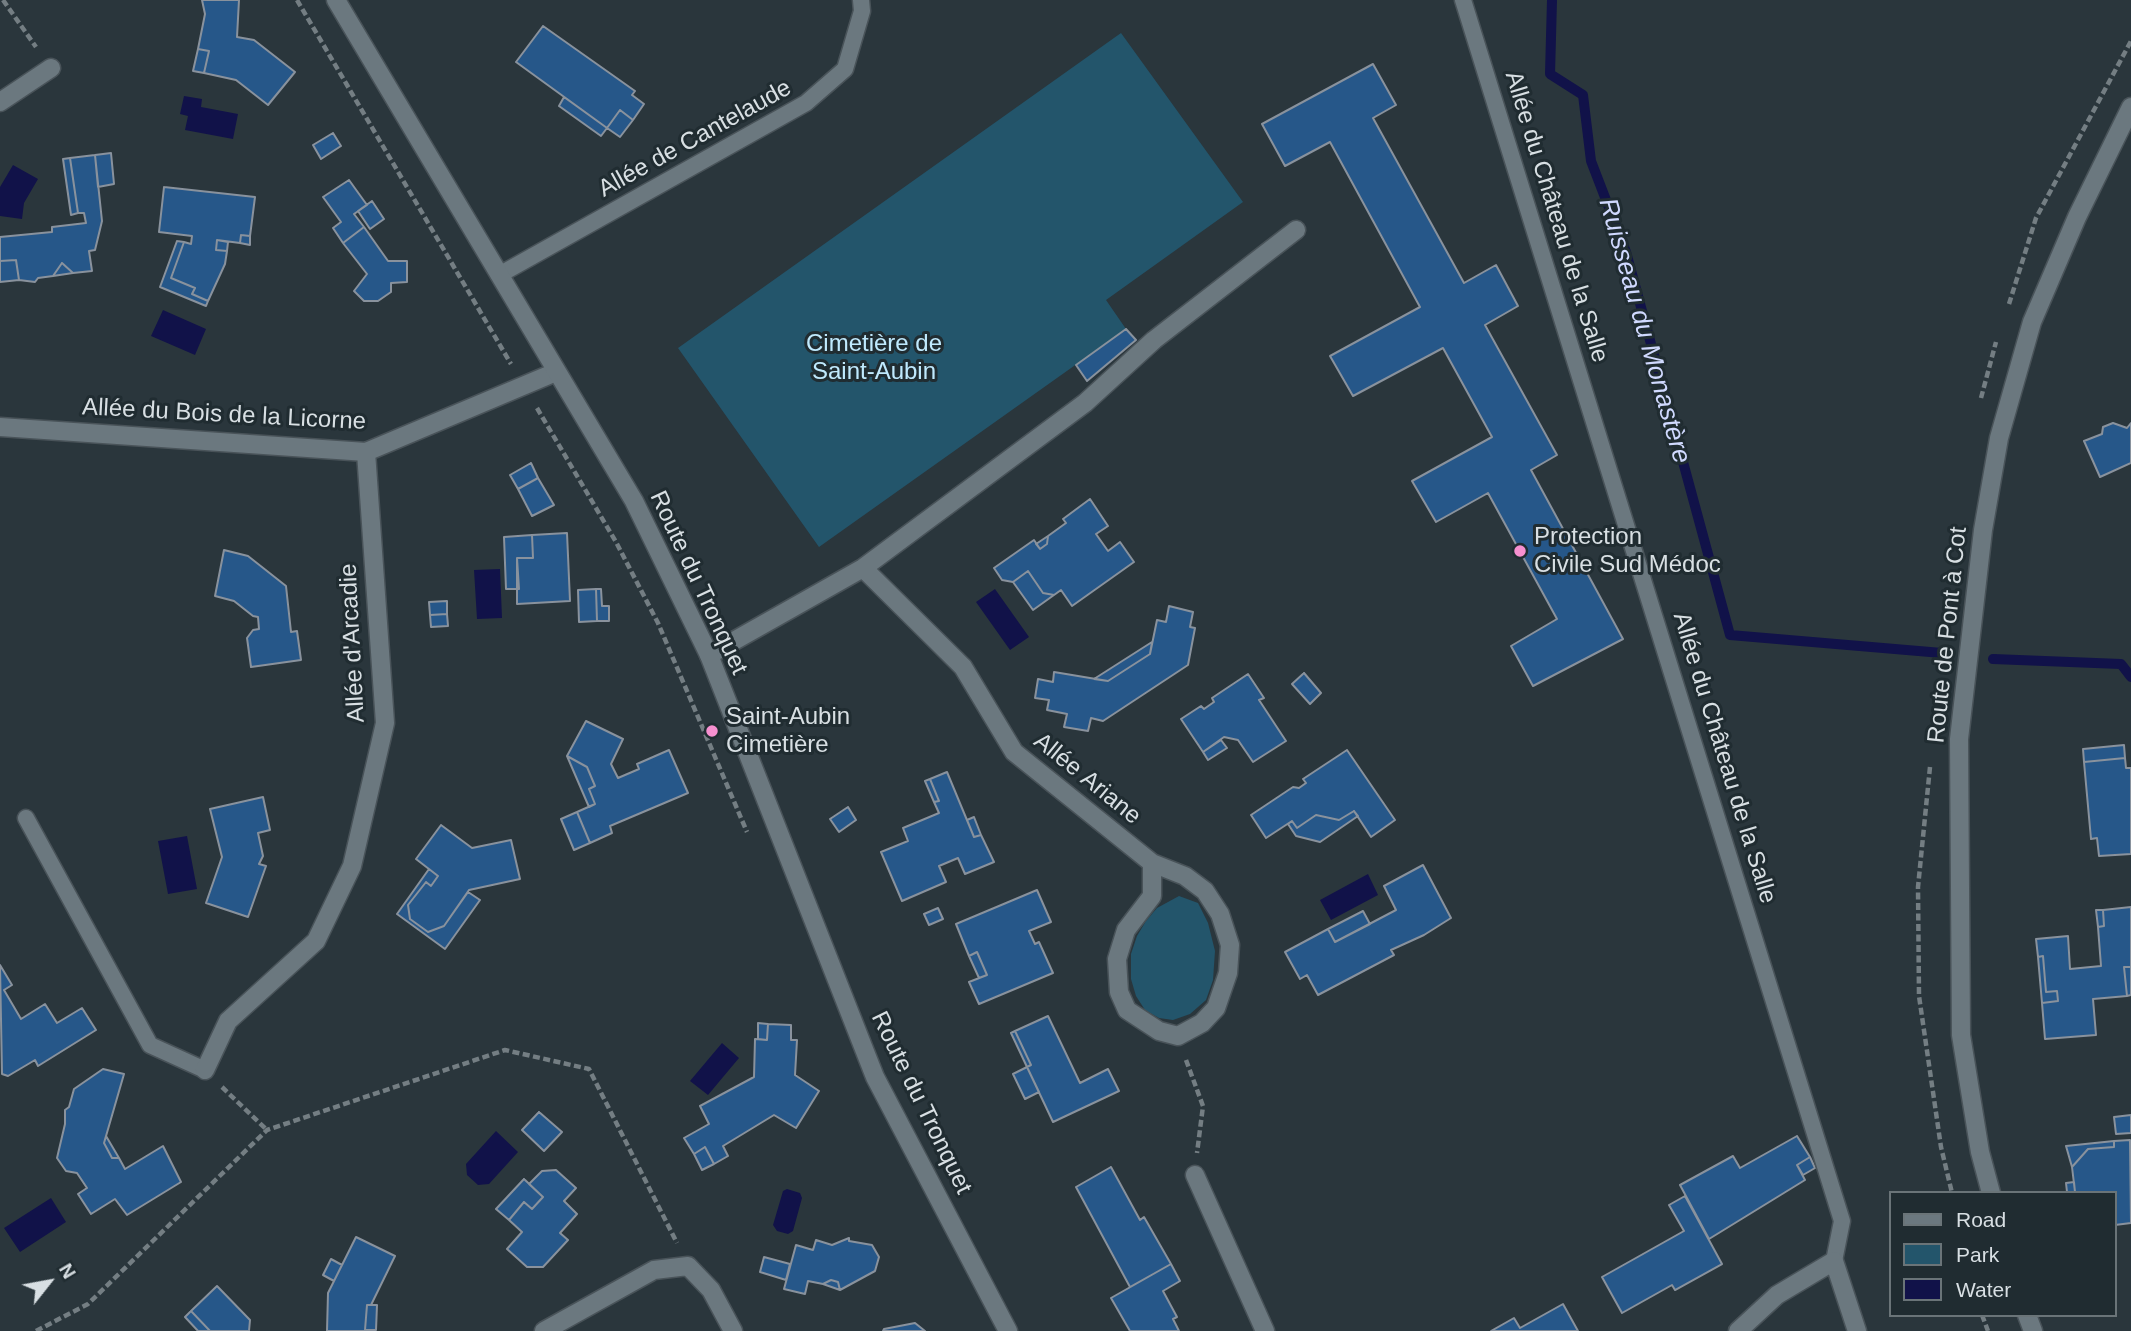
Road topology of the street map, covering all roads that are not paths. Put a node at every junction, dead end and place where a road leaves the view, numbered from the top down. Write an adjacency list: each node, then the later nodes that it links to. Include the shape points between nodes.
1 (336, 0): 8 (street, Route du Tronquet)
2 (861, 0): 8 (lane, Allée de Cantelaude, via 845,69 806,103)
3 (1463, 0): 19 (lane, Allée du Château de la Salle, via 1842,1221)
4 (51, 68): 5 (street)
5 (0, 102)
6 (2131, 107): 18 (street, Route de Pont à Cot, via 2032,322 1999,438 1983,530 1959,739 1961,1035)
7 (1296, 230): 12 (street, via 1154,340 1085,403)
8 (499, 275): 9 (street, Route du Tronquet)
9 (556, 372): 11 (street, Allée du Bois de la Licorne); 13 (street, Route du Tronquet, via 634,501)
10 (0, 426): 11 (street, Allée du Bois de la Licorne)
11 (366, 452): 16 (street, Allée d'Arcadie, via 385,723 352,866 316,941 228,1021)
12 (863, 568): 13 (street); 15 (street, Allée Ariane, via 962,667 1014,752)
13 (709, 655): 22 (street, Route du Tronquet, via 876,1077)
14 (26, 818): 16 (lane, via 150,1045)
15 (1152, 863): 15 (street, Allée Ariane, via 1185,876 1205,891 1220,914 1230,944 1228,973 1216,1008 1202,1024 1178,1036 1134,1016 1119,992 1117,959 1126,930 1152,896)
16 (205, 1070)
17 (1195, 1175): 23 (street)
18 (1990, 1191)
19 (1834, 1261): 24 (street, via 1777,1296); 25 (street, Allée du Château de la Salle)
20 (544, 1331): 21 (street, via 654,1270 688,1266 710,1290)
21 (733, 1331)
22 (1008, 1331)
23 (1265, 1331)
24 (1738, 1331)
25 (1857, 1331)

